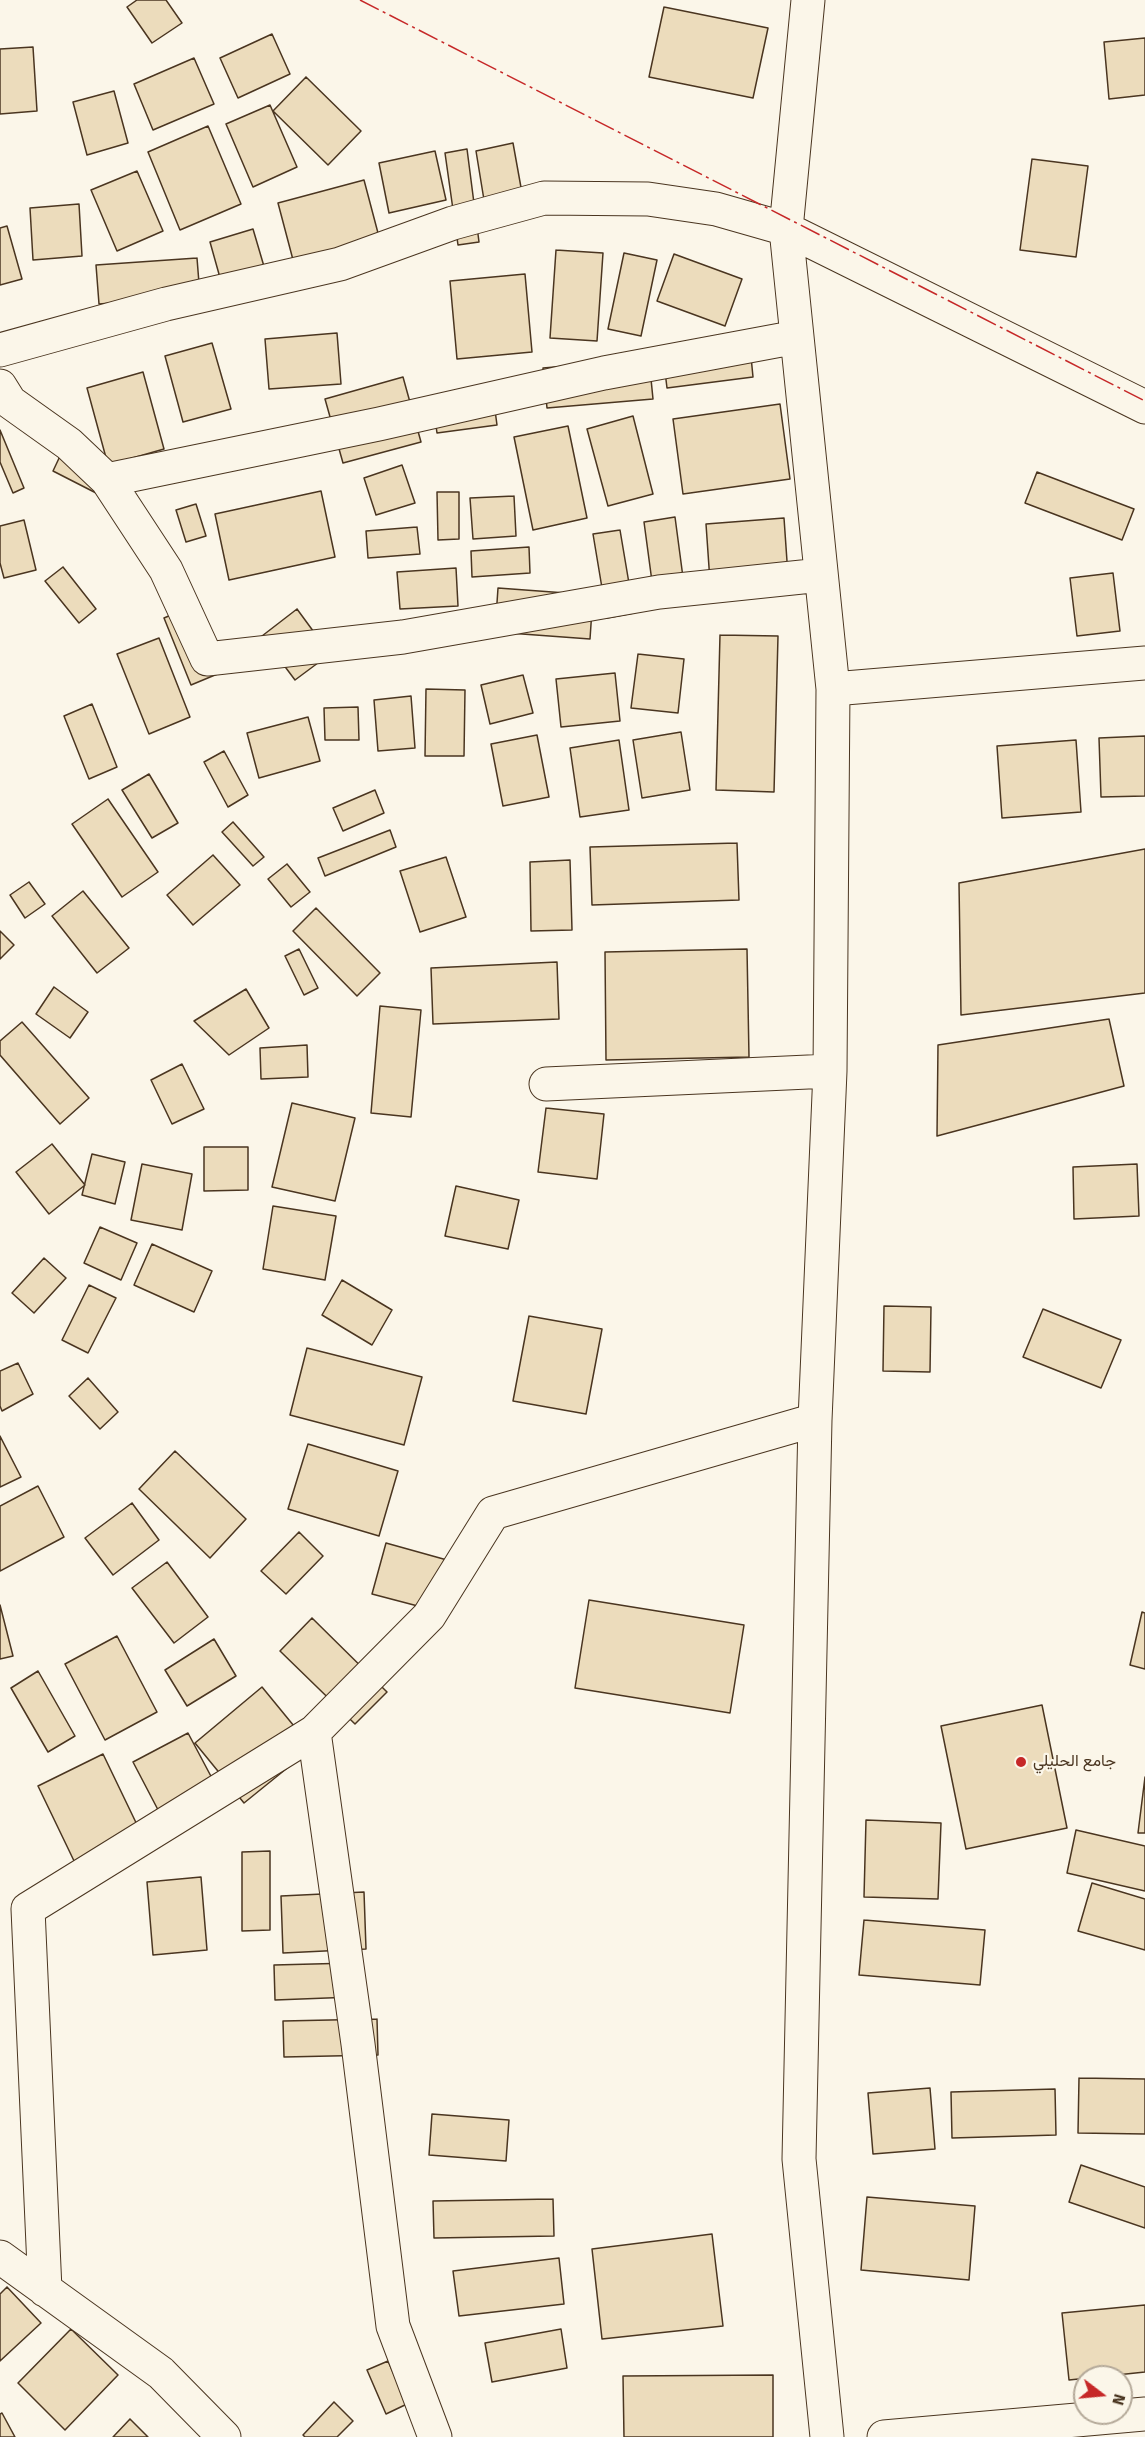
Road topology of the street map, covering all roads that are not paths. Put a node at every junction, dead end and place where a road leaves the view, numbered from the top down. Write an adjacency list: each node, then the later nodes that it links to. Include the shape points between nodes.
1 (808, 0): 2 (street)
2 (786, 229): 3 (street); 4 (street, via 716,208 659,201 544,198 453,223 340,264 166,304); 6 (street)
3 (797, 337): 7 (street, via 604,373); 8 (street)
4 (0, 350)
5 (0, 386): 7 (street, via 10,402 69,444)
6 (1145, 407)
7 (107, 480): 8 (street, via 166,570 207,659 403,637 659,592)
8 (821, 575): 10 (street)
9 (1145, 663): 10 (street)
10 (833, 689): 11 (street)
11 (830, 1071): 12 (street); 13 (street)
12 (546, 1083)
13 (815, 1420): 14 (street, via 494,1513 429,1616); 20 (street, via 799,2158)
14 (314, 1732): 16 (street, via 28,1909); 19 (street, via 393,2326)
15 (0, 2257): 16 (street)
16 (45, 2290): 18 (street, via 161,2373)
17 (1145, 2414): 21 (street)
18 (224, 2437)
19 (435, 2437)
20 (827, 2437)
21 (884, 2437)

